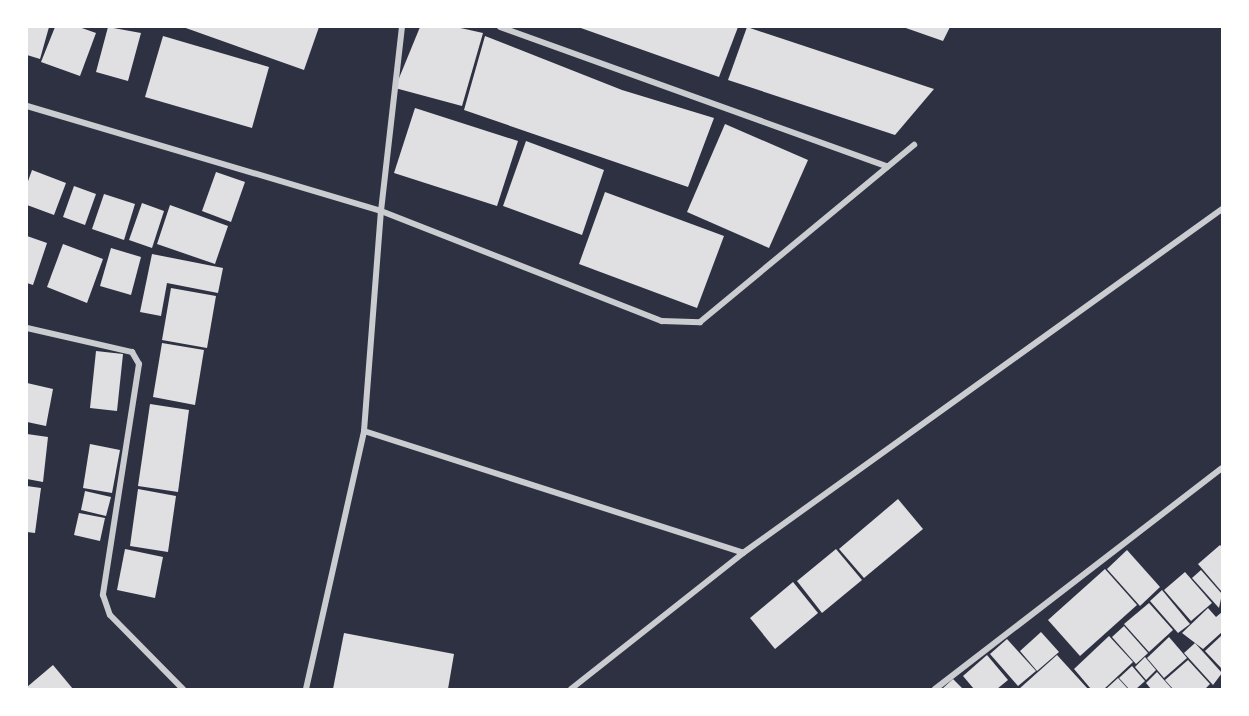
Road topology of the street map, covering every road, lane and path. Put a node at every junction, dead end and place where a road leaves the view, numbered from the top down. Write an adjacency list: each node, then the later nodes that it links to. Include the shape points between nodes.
1 (402, 27): 7 (street)
2 (500, 27): 5 (street)
3 (27, 106): 7 (street)
4 (914, 145): 5 (street)
5 (888, 167): 7 (street, via 700,322 662,321)
6 (1222, 209): 11 (street)
7 (381, 211): 9 (street)
8 (27, 328): 12 (street, via 132,352 139,364 103,595 110,615)
9 (364, 431): 11 (street); 13 (street)
10 (1222, 468): 15 (street)
11 (743, 553): 14 (street)
12 (183, 689)
13 (306, 689)
14 (571, 689)
15 (935, 689)

